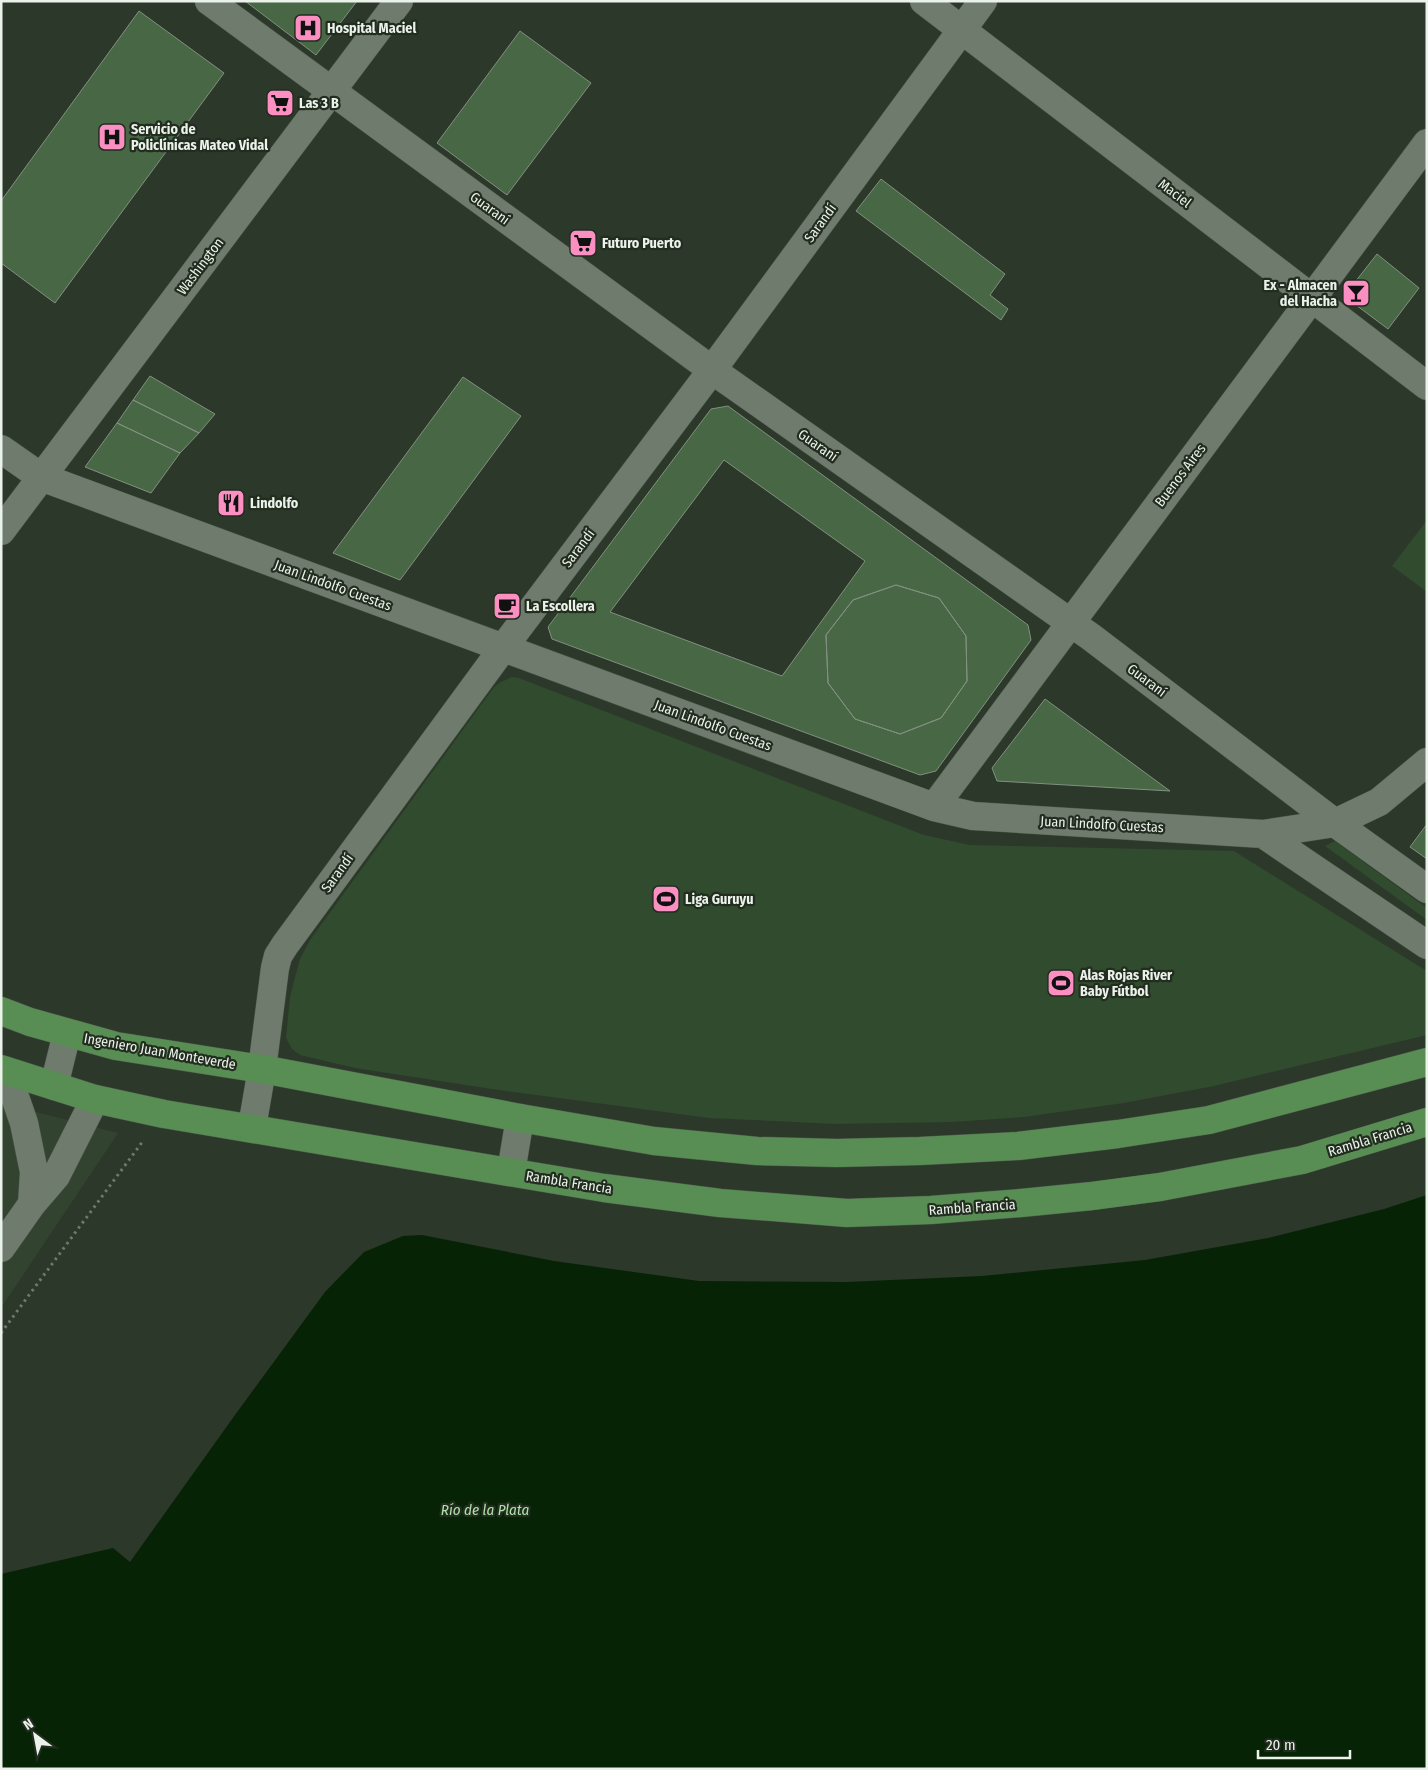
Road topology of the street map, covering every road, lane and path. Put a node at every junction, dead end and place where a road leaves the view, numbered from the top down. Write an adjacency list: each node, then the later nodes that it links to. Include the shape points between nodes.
1 (209, 1): 6 (street, Guaraní)
2 (398, 1): 6 (street, Washington)
3 (924, 1): 5 (street, Maciel)
4 (983, 1): 5 (street, Sarandí)
5 (962, 30): 8 (street, Maciel); 9 (street, Sarandí)
6 (331, 92): 9 (street, Guaraní); 12 (street, Washington)
7 (1427, 143): 8 (street, Buenos Aires)
8 (1312, 297): 10 (street, Maciel); 14 (street, Buenos Aires)
9 (712, 370): 14 (street, Guaraní); 15 (street, Sarandí)
10 (1427, 386)
11 (1, 449): 12 (street, Juan Lindolfo Cuestas)
12 (41, 477): 13 (street, Washington); 15 (street, Juan Lindolfo Cuestas)
13 (1, 531)
14 (1070, 622): 17 (street, Buenos Aires); 18 (street, Guaraní)
15 (503, 648): 17 (street, Juan Lindolfo Cuestas); 25 (street, Sarandí, via 278,956)
16 (1427, 762): 18 (street, Juan Lindolfo Cuestas, via 1378,802)
17 (934, 807): 19 (street, Juan Lindolfo Cuestas, via 973,816)
18 (1336, 823): 19 (street, Juan Lindolfo Cuestas); 20 (street, Guaraní)
19 (1263, 834): 21 (street)
20 (1427, 889)
21 (1427, 946)
22 (1, 1011): 23 (main road, Ingeniero Juan Monteverde)
23 (67, 1033): 25 (main road, Ingeniero Juan Monteverde, via 124,1047); 27 (street)
24 (1427, 1062): 30 (main road, via 1209,1120 1018,1146 836,1153 757,1151 654,1141)
25 (262, 1069): 30 (main road); 32 (street, Sarandí)
26 (4, 1070): 27 (main road); 34 (street, via 24,1123 34,1172)
27 (54, 1086): 28 (main road)
28 (95, 1099): 29 (main road); 34 (street, via 56,1176)
29 (164, 1114): 32 (main road); 36 (path)
30 (520, 1118): 33 (street, Rambla Francia)
31 (1427, 1122): 33 (main road, Rambla Francia, via 1302,1160 1160,1187 931,1210 847,1213 720,1203)
32 (252, 1127): 33 (main road, Rambla Francia)
33 (511, 1172)
34 (32, 1204): 35 (street)
35 (1, 1248)
36 (1, 1333)

